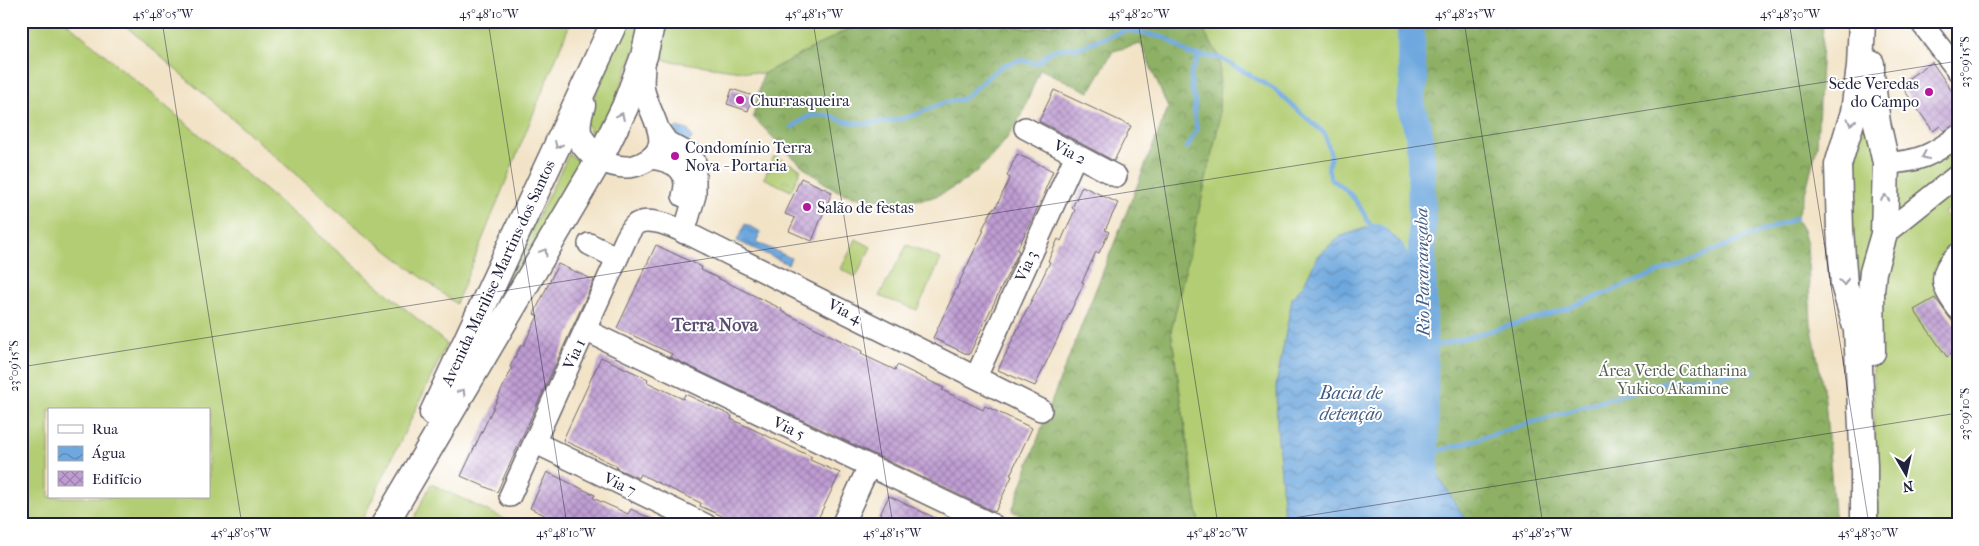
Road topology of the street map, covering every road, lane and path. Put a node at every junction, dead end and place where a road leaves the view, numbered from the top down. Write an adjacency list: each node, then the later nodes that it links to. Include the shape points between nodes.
1 (614, 21): 7 (main road, Avenida Marilise Martins dos Santos)
2 (652, 21): 6 (main road, Avenida Marilise Martins dos Santos)
3 (1862, 21): 16 (main road, one-way to 16, via 1854,112)
4 (1873, 21): 15 (main road, via 1871,75)
5 (1920, 21): 8 (street)
6 (644, 56): 10 (street, via 644,89); 14 (main road, Avenida Marilise Martins dos Santos, one-way to 6)
7 (597, 61): 14 (main road, via 577,120 579,137); 34 (main road, Avenida Marilise Martins dos Santos, one-way to 34)
8 (1958, 71)
9 (1025, 128): 12 (street, Via 2)
10 (658, 129): 13 (street, via 659,150); 17 (street, via 667,142 692,155)
11 (1958, 136): 15 (street, one-way to 15, via 1921,159)
12 (1076, 155): 18 (street, Via 2); 29 (street, Via 3)
13 (651, 158): 14 (street, via 634,166 617,167); 17 (street)
14 (600, 160): 34 (main road, Avenida Marilise Martins dos Santos, one-way to 14)
15 (1886, 163): 16 (main road, via 1863,151 1854,153); 23 (main road, one-way to 15)
16 (1838, 165): 21 (main road)
17 (689, 169): 22 (street, via 695,195)
18 (1116, 176)
19 (1958, 176): 23 (street)
20 (646, 221): 22 (street, Via 4); 26 (street, Via 1, via 633,228)
21 (1840, 228): 23 (main road, via 1851,242 1859,244); 38 (main road, one-way to 38, via 1844,285 1857,330)
22 (679, 230): 29 (street, Via 4)
23 (1884, 234): 39 (main road, via 1871,292)
24 (589, 244): 26 (street)
25 (1958, 254): 27 (street, via 1948,266 1943,283)
26 (617, 258): 28 (street, Via 1)
27 (1958, 309)
28 (585, 330): 31 (street, Via 1); 32 (street, Via 5)
29 (976, 377): 30 (street, Via 4)
30 (1041, 410)
31 (534, 442): 33 (street, Via 1); 35 (street, Via 7)
32 (869, 466): 36 (street); 37 (street, Via 5)
33 (510, 496)
34 (382, 525)
35 (706, 525)
36 (842, 525)
37 (993, 525)
38 (1864, 525)
39 (1877, 525)

